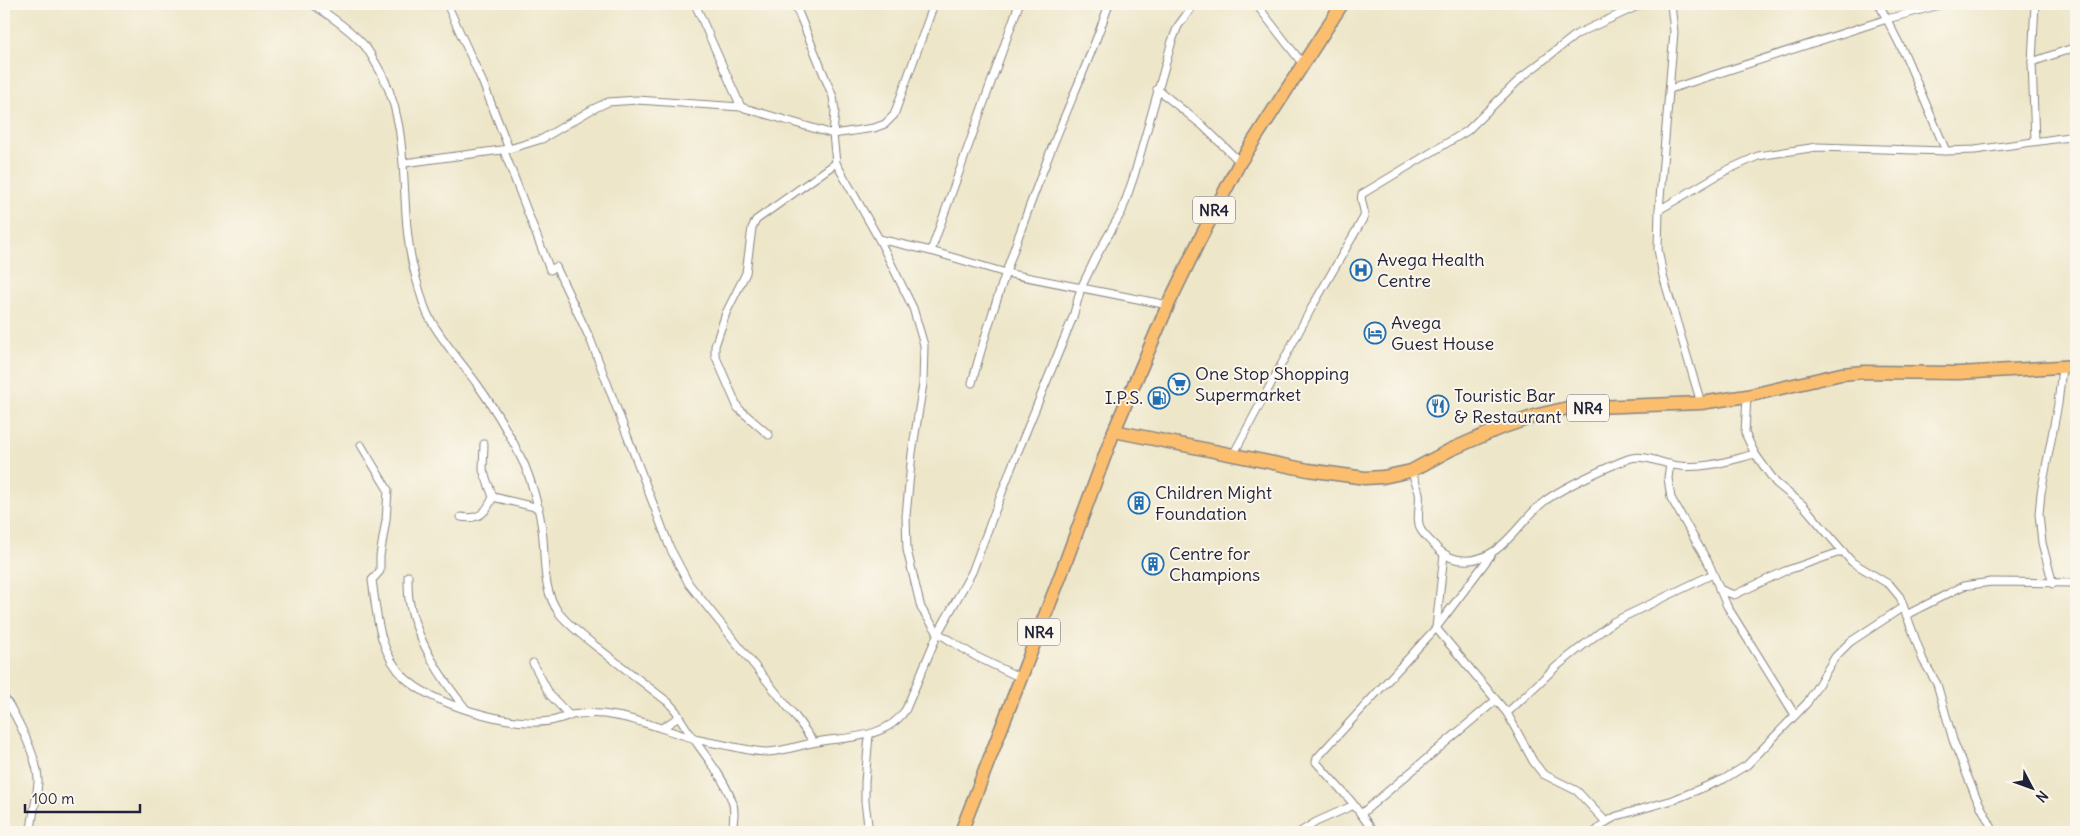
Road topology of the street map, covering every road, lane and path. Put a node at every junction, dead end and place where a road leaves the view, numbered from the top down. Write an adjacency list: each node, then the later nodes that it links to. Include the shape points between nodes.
1 (312, 4): 29 (street, via 363,43 381,71 395,104)
2 (447, 4): 26 (street)
3 (695, 4): 22 (street)
4 (795, 4): 23 (street, via 833,97)
5 (934, 4): 23 (street, via 894,115 885,124 874,128)
6 (1019, 4): 33 (street)
7 (1109, 4): 34 (street)
8 (1256, 4): 19 (street)
9 (1342, 4): 19 (highway, NR4)
10 (1642, 4): 47 (street, via 1577,34 1522,77 1467,130 1362,194 1364,217)
11 (1671, 4): 21 (street, via 1674,32)
12 (1879, 4): 16 (street)
13 (1943, 4): 16 (street)
14 (2035, 4): 18 (street)
15 (1192, 7): 20 (street, via 1178,26)
16 (1886, 20): 21 (street); 27 (street, via 1906,57)
17 (2076, 47): 18 (street)
18 (2032, 62): 25 (street)
19 (1302, 63): 28 (highway, NR4)
20 (1157, 89): 28 (street); 35 (street, via 1122,211)
21 (1670, 89): 31 (street)
22 (741, 107): 23 (street); 26 (street, via 637,100 608,102 542,139)
23 (833, 134): 30 (street)
24 (2076, 136): 25 (street)
25 (2035, 141): 27 (street)
26 (509, 149): 29 (street); 77 (street, via 504,151 550,270 556,267 590,341 670,548 689,584)
27 (1946, 151): 31 (street, via 1817,147 1758,156 1725,171)
28 (1240, 162): 36 (highway, NR4)
29 (404, 163): 51 (street, via 403,198 408,232 415,275 428,316 505,428 525,467)
30 (836, 163): 32 (street); 43 (street, via 756,220 746,273 726,312 715,346 718,363 738,408)
31 (1659, 210): 41 (street, via 1658,249 1663,276)
32 (880, 239): 33 (street); 64 (street, via 913,308 924,345 923,384 907,507 906,550 921,608)
33 (931, 251): 34 (street)
34 (1006, 273): 35 (street); 39 (street, via 987,326)
35 (1081, 288): 36 (street); 64 (street, via 1073,318 972,572)
36 (1168, 305): 42 (highway, NR4)
37 (2076, 366): 38 (highway, NR4)
38 (2062, 368): 40 (highway, NR4, via 1841,374); 59 (street, via 2039,514 2042,543)
39 (972, 383)
40 (1747, 396): 41 (highway, NR4); 46 (street, via 1744,433)
41 (1701, 403): 49 (highway, NR4, via 1568,408 1538,415 1490,432)
42 (1114, 431): 47 (highway, NR4); 66 (highway, NR4)
43 (769, 435)
44 (484, 444): 50 (street, via 483,470)
45 (360, 445): 69 (street, via 388,490 380,571 372,580 379,632 389,659 405,678 423,691)
46 (1755, 454): 48 (street, via 1711,465); 54 (street, via 1776,483 1803,505)
47 (1233, 455): 49 (highway, NR4, via 1365,478)
48 (1670, 464): 53 (street, via 1643,457 1611,466 1536,507); 56 (street, via 1671,498)
49 (1411, 471): 55 (street, via 1419,494 1422,532)
50 (494, 498): 51 (street); 52 (street, via 483,515 472,519)
51 (539, 508): 73 (street, via 543,565 550,596 560,613 594,645 668,702)
52 (461, 517)
53 (1494, 551): 55 (street, via 1471,561 1457,560); 63 (street)
54 (1843, 551): 60 (street, via 1785,571 1734,595); 61 (street, via 1852,562 1890,585 1900,597)
55 (1444, 554): 63 (street)
56 (1713, 574): 60 (street); 70 (street, via 1613,622 1557,666)
57 (408, 576): 69 (street, via 409,600 426,647 449,689)
58 (2076, 582): 59 (street)
59 (2054, 584): 62 (street, via 1991,582 1963,586)
60 (1719, 588): 72 (street)
61 (1903, 607): 62 (street); 72 (street, via 1850,642 1835,657 1807,703)
62 (1906, 614): 88 (street, via 1923,660 1938,684 1953,740 1975,795)
63 (1436, 628): 68 (street); 78 (street, via 1317,758 1318,766)
64 (938, 633): 66 (street, via 975,656); 75 (street, via 902,717)
65 (533, 663): 71 (street, via 550,695)
66 (1021, 678): 84 (highway, NR4)
67 (4, 696): 81 (street, via 17,718 38,780)
68 (1496, 700): 70 (street); 79 (street)
69 (466, 710): 71 (street, via 528,722 550,722)
70 (1507, 713): 80 (street, via 1543,774 1577,791)
71 (570, 716): 74 (street, via 592,713 617,716)
72 (1794, 716): 80 (street, via 1747,765 1724,779)
73 (679, 717): 74 (street); 76 (street)
74 (662, 728): 76 (street)
75 (869, 736): 77 (street); 83 (street, via 865,782)
76 (693, 738): 77 (street, via 766,752); 82 (street, via 733,802)
77 (813, 742)
78 (1354, 805): 79 (street); 85 (street)
79 (1361, 814): 86 (street)
80 (1606, 822): 87 (street)
81 (32, 832)
82 (732, 832)
83 (869, 832)
84 (961, 832)
85 (1300, 832)
86 (1374, 832)
87 (1595, 832)
88 (1994, 832)

